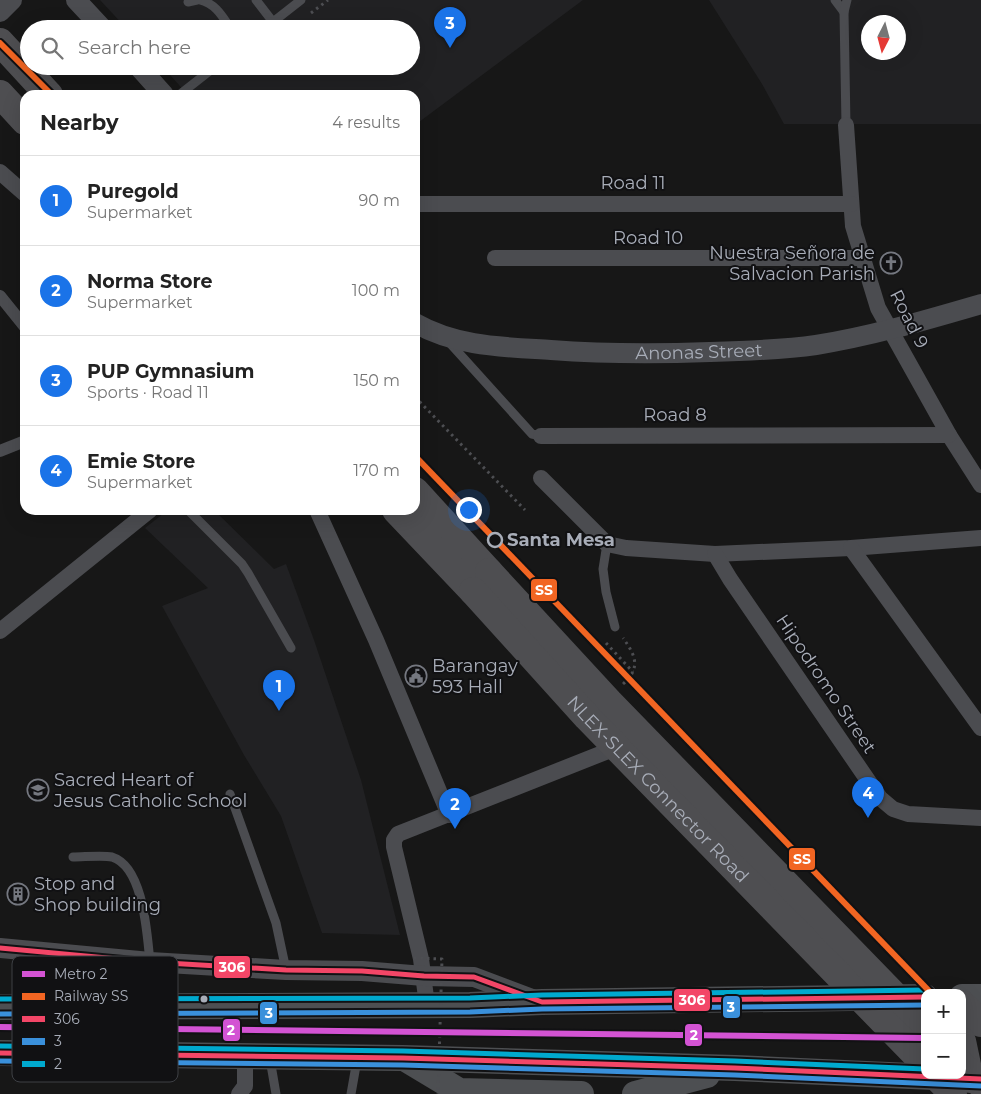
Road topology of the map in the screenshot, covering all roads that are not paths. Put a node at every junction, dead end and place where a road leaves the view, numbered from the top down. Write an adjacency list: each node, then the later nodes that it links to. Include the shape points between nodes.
1 (12, 0): 8 (street)
2 (76, 0): 10 (street)
3 (256, 0): 12 (lane)
4 (301, 0): 13 (lane)
5 (836, 0): 9 (lane)
6 (847, 0): 9 (lane)
7 (195, 1): 11 (lane, via 208,2 216,7)
8 (0, 12)
9 (844, 12): 24 (lane)
10 (95, 20)
11 (225, 20)
12 (271, 20)
13 (276, 20)
14 (0, 42): 15 (highway)
15 (20, 64)
16 (31, 75): 19 (highway)
17 (146, 75): 20 (street)
18 (205, 75): 21 (lane)
19 (44, 90)
20 (160, 90)
21 (186, 90)
22 (0, 94): 23 (highway)
23 (20, 115)
24 (846, 125): 28 (street, Road 9)
25 (0, 172): 26 (street)
26 (20, 190)
27 (420, 204): 28 (street, Road 11)
28 (851, 204): 30 (street, Road 9)
29 (495, 258): 30 (street, Road 10)
30 (862, 258): 35 (street, Road 9, via 878,308)
31 (0, 296): 33 (street)
32 (981, 304): 35 (street, Anonas Street)
33 (20, 321)
34 (420, 325): 36 (street, Anonas Street)
35 (891, 331): 36 (street, Anonas Street, via 814,345 660,354 509,348); 37 (street, Road 9)
36 (444, 336): 38 (lane, Road 8, via 532,434)
37 (950, 435): 38 (street, Road 8); 42 (street, Road 9)
38 (541, 436)
39 (20, 444): 40 (street)
40 (0, 451)
41 (541, 478): 50 (street)
42 (981, 484)
43 (420, 496): 76 (highway, NLEX-SLEX Connector Road, bridge, via 609,702)
44 (144, 515): 54 (street)
45 (193, 515): 55 (lane, via 242,564)
46 (319, 515): 59 (street)
47 (400, 515): 57 (lane, via 431,556 486,613 540,659)
48 (401, 515): 83 (highway, NLEX-SLEX Connector Road, bridge, via 587,717)
49 (981, 538): 51 (street)
50 (607, 544): 52 (street); 53 (lane, via 603,569)
51 (851, 548): 52 (street); 56 (street)
52 (715, 554): 60 (street, Hipodromo Street, via 880,798 893,809 908,814)
53 (615, 627)
54 (0, 631)
55 (290, 648)
56 (981, 728)
57 (616, 736): 59 (street, via 616,744 608,751)
58 (230, 794): 67 (lane, via 276,923)
59 (449, 815): 66 (street, via 398,834 394,840)
60 (981, 818)
61 (73, 857): 64 (lane, via 112,857 123,863 134,878 144,912)
62 (0, 948): 63 (street)
63 (86, 956)
64 (149, 956)
65 (178, 964): 67 (street)
66 (419, 967): 67 (street, via 362,971); 72 (street, via 474,977); 73 (street)
67 (286, 970)
68 (892, 997): 69 (main road); 72 (main road); 78 (highway)
69 (921, 997)
70 (966, 997): 71 (main road)
71 (981, 997)
72 (542, 1002): 73 (main road)
73 (427, 1005): 74 (main road)
74 (178, 1006)
75 (966, 1008): 77 (highway)
76 (921, 1022)
77 (981, 1023)
78 (921, 1028)
79 (178, 1056): 80 (main road)
80 (257, 1057): 81 (main road); 88 (street); 89 (lane)
81 (358, 1058): 82 (main road); 90 (lane)
82 (403, 1058): 85 (main road); 87 (main road)
83 (921, 1060)
84 (966, 1060): 86 (highway)
85 (735, 1068): 86 (main road); 92 (main road)
86 (970, 1080)
87 (452, 1093): 91 (main road)
88 (239, 1094)
89 (276, 1094)
90 (351, 1094)
91 (581, 1094)
92 (635, 1094)

